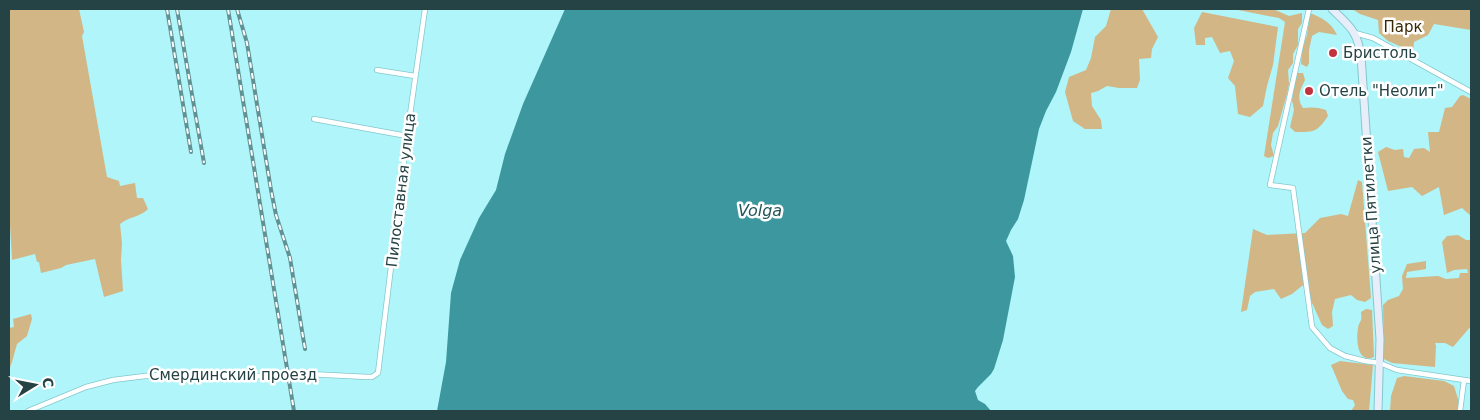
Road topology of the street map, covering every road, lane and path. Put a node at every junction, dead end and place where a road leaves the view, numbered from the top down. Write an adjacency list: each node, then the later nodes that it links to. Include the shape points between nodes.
1 (425, 9): 6 (street, Пилоставная улица)
2 (1308, 9): 10 (street, via 1270,185 1293,188 1312,327 1330,348 1345,356)
3 (1332, 9): 4 (main road, улица Пятилетки)
4 (1355, 33): 7 (street, via 1373,38); 10 (main road, улица Пятилетки, via 1362,64)
5 (377, 70): 6 (street)
6 (415, 76): 9 (street, Пилоставная улица)
7 (1471, 92)
8 (314, 119): 9 (street)
9 (407, 136): 11 (street, Пилоставная улица)
10 (1380, 364): 12 (street, via 1402,372); 15 (main road, улица Пятилетки)
11 (378, 371): 14 (street, Смердинский проезд, via 376,376 368,378 295,373 251,377 166,374 113,380 86,387)
12 (1464, 380): 13 (street); 16 (street)
13 (1471, 381)
14 (28, 411)
15 (1378, 411)
16 (1460, 411)

